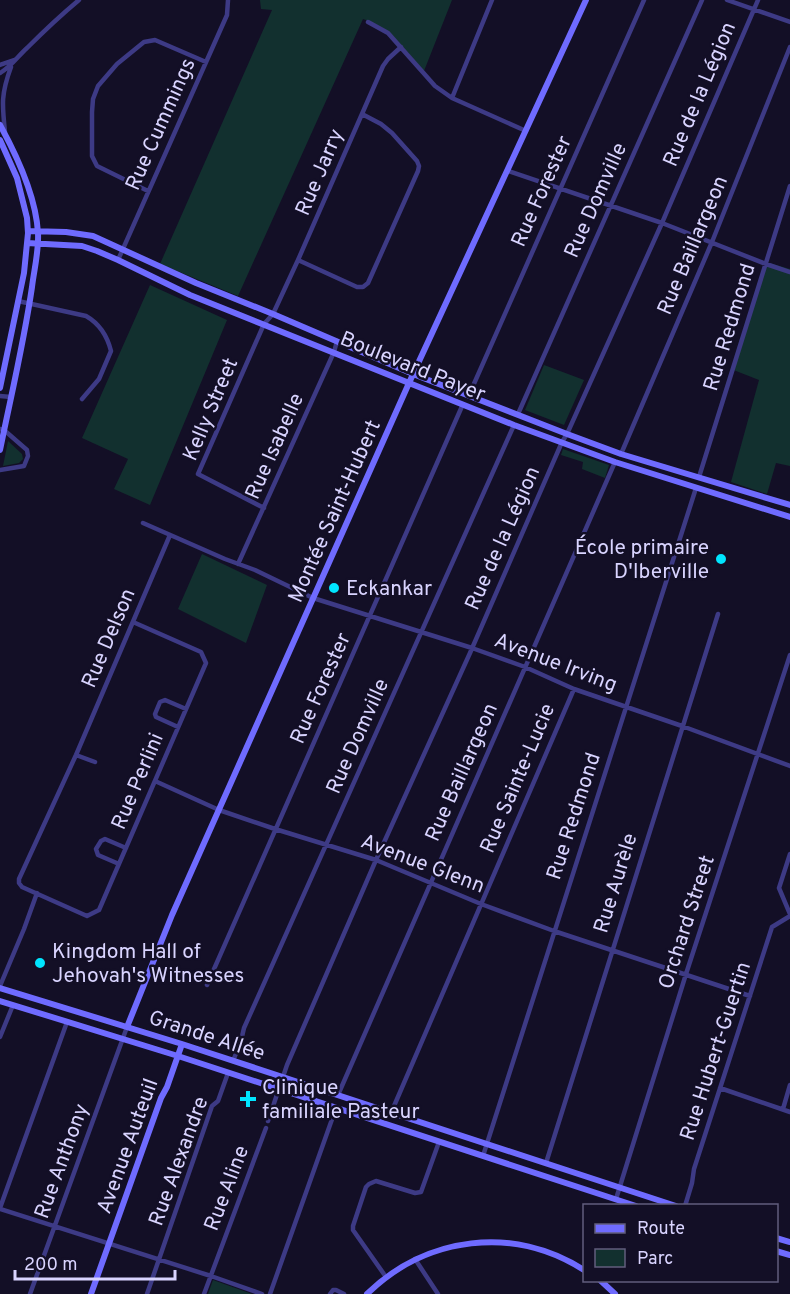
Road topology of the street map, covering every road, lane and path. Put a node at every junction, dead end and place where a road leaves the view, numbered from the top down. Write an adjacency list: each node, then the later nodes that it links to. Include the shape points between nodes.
1 (79, 0): 14 (street)
2 (228, 0): 15 (street, Rue Cummings, via 227,15)
3 (492, 0): 18 (street)
4 (586, 0): 21 (street, Montée Saint-Hubert)
5 (644, 0): 25 (street, Rue Forester)
6 (702, 0): 27 (street, Rue Domville)
7 (728, 0): 9 (street)
8 (758, 0): 9 (street, Rue de la Légion)
9 (754, 8): 11 (street); 28 (street, Rue de la Légion)
10 (368, 22): 12 (street, via 388,33)
11 (790, 22)
12 (401, 47): 18 (street, via 435,86); 19 (street, Rue Jarry, via 383,66)
13 (790, 47): 31 (street, Rue Baillargeon)
14 (14, 60): 16 (street); 17 (street); 22 (street, via 3,89)
15 (206, 62): 26 (street, Rue Cummings); 26 (street, via 155,40 144,42 98,86 93,99 92,156 97,166)
16 (0, 65)
17 (0, 73)
18 (452, 98): 21 (street)
19 (362, 114): 36 (street, Rue Jarry); 36 (street, via 392,132 417,161 418,171 363,287)
20 (0, 125): 22 (street)
21 (526, 130): 23 (street, Montée Saint-Hubert)
22 (3, 137): 29 (street); 30 (street, via 17,156)
23 (508, 171): 25 (street); 45 (street, Montée Saint-Hubert)
24 (790, 186): 37 (street, Rue Redmond)
25 (560, 188): 27 (street); 48 (street, Rue Forester)
26 (148, 191): 34 (street, Rue Cummings)
27 (611, 205): 28 (street); 53 (street, Rue Domville)
28 (662, 223): 31 (street); 56 (street, Rue de la Légion)
29 (28, 231): 30 (street, Boulevard Payer); 32 (street)
30 (38, 231): 33 (street); 34 (street, Boulevard Payer, via 93,236)
31 (712, 242): 37 (street); 59 (street, Rue Baillargeon)
32 (27, 243): 33 (street, Boulevard Payer); 39 (street)
33 (38, 244): 35 (street, Boulevard Payer, via 82,246); 40 (street)
34 (123, 249): 35 (street, Rue Cummings); 41 (street, Boulevard Payer)
35 (118, 260): 42 (street, Boulevard Payer, via 190,295)
36 (298, 260): 41 (street, Rue Jarry)
37 (766, 264): 38 (street); 62 (street, Rue Redmond)
38 (790, 272)
39 (18, 302): 40 (street); 47 (street)
40 (29, 304): 50 (street); 51 (street, via 86,316 96,321 108,339 111,351 99,379)
41 (273, 314): 42 (street, Rue Jarry); 43 (street, Boulevard Payer)
42 (264, 324): 44 (street, Boulevard Payer); 65 (street, Kelly Street, via 198,474)
43 (337, 341): 44 (street, Rue Isabelle); 45 (street, Boulevard Payer)
44 (334, 352): 46 (street, Boulevard Payer); 65 (street, Rue Isabelle)
45 (413, 374): 46 (street, Montée Saint-Hubert); 48 (street, Boulevard Payer)
46 (409, 383): 52 (street, Boulevard Payer); 70 (street, Montée Saint-Hubert)
47 (0, 388)
48 (469, 395): 53 (street, Boulevard Payer)
49 (0, 396): 50 (street)
50 (11, 397): 55 (street)
51 (82, 399)
52 (463, 404): 54 (street, Boulevard Payer); 72 (street, Rue Forester)
53 (518, 414): 56 (street, Boulevard Payer)
54 (514, 425): 57 (street, Boulevard Payer); 74 (street, Rue Domville)
55 (2, 430): 58 (street); 61 (street, via 27,450 28,456 24,466)
56 (567, 434): 57 (street, Rue de la Légion); 59 (street, Boulevard Payer)
57 (562, 442): 60 (street, Boulevard Payer); 75 (street, Rue de la Légion)
58 (0, 450)
59 (621, 454): 62 (street, Boulevard Payer)
60 (615, 462): 63 (street, Boulevard Payer); 77 (street, Rue Baillargeon)
61 (0, 470)
62 (699, 477): 64 (street, Boulevard Payer)
63 (696, 488): 66 (street, Boulevard Payer); 79 (street, Rue Redmond)
64 (790, 505)
65 (264, 508): 69 (street, Rue Isabelle)
66 (790, 517)
67 (143, 523): 68 (street, Avenue Irving)
68 (170, 535): 69 (street, Avenue Irving); 73 (street, Rue Delson)
69 (238, 564): 70 (street, Avenue Irving)
70 (313, 598): 72 (street, Avenue Irving); 88 (street, Montée Saint-Hubert)
71 (718, 614): 81 (street, Rue Aurèle)
72 (370, 616): 74 (street, Avenue Irving); 89 (street, Rue Forester)
73 (132, 622): 80 (street, Rue Perlini, via 201,652 206,663); 84 (street, Rue Delson)
74 (420, 632): 75 (street, Avenue Irving); 90 (street, Rue Domville)
75 (472, 648): 77 (street, Avenue Irving); 93 (street, Rue de la Légion)
76 (790, 655): 83 (street, Orchard Street)
77 (525, 667): 78 (street, Avenue Irving); 95 (street, Rue Baillargeon)
78 (574, 689): 79 (street, Avenue Irving); 97 (street, Rue Sainte-Lucie)
79 (626, 706): 81 (street, Avenue Irving); 99 (street, Rue Redmond)
80 (186, 709): 82 (street, Rue Perlini); 82 (street, Rue Perlini, via 165,700 154,714)
81 (682, 726): 83 (street, Avenue Irving); 100 (street, Rue Aurèle)
82 (178, 727): 87 (street, Rue Perlini)
83 (758, 754): 86 (street, Avenue Irving); 101 (street, Orchard Street)
84 (76, 755): 85 (street); 96 (street, Rue Delson, via 20,879 22,887)
85 (95, 762)
86 (790, 766)
87 (155, 781): 88 (street, Avenue Glenn); 91 (street, Rue Perlini)
88 (219, 810): 89 (street, Avenue Glenn); 108 (street, Montée Saint-Hubert)
89 (275, 829): 90 (street, Avenue Glenn); 102 (street, Rue Forester)
90 (327, 845): 93 (street, Avenue Glenn); 113 (street, Rue Domville, via 244,1028)
91 (126, 848): 94 (street, Rue Perlini); 94 (street, Rue Perlini, via 105,839 96,849 99,855)
92 (790, 854): 98 (street, Rue Hubert-Guertin, via 779,888)
93 (376, 860): 95 (street, Avenue Glenn); 115 (street, Rue de la Légion)
94 (119, 864): 96 (street, Rue Perlini, via 99,910 87,916)
95 (431, 882): 97 (street, Avenue Glenn); 119 (street, Rue Baillargeon)
96 (37, 893): 103 (street)
97 (482, 904): 99 (street, Avenue Glenn); 123 (street, Rue Sainte-Lucie)
98 (790, 915): 104 (street, Rue Hubert-Guertin, via 772,927)
99 (554, 931): 100 (street, Avenue Glenn); 127 (street, Rue Redmond)
100 (612, 950): 101 (street, Avenue Glenn); 129 (street, Rue Aurèle)
101 (686, 974): 104 (street, Avenue Glenn); 130 (street, Orchard Street)
102 (207, 985)
103 (0, 987): 108 (street, Grande Allée)
104 (750, 996): 117 (street, Rue Hubert-Guertin)
105 (0, 1001): 106 (street, Grande Allée)
106 (13, 1005): 107 (street, Grande Allée); 109 (street)
107 (67, 1022): 110 (street, Grande Allée); 135 (street)
108 (127, 1027): 110 (street, Montée Saint-Hubert); 111 (street, Grande Allée)
109 (0, 1037)
110 (123, 1039): 112 (street, Grande Allée); 136 (street, Rue Anthony)
111 (182, 1044): 112 (street, Avenue Auteuil); 113 (street, Grande Allée)
112 (178, 1056): 114 (street, Grande Allée); 137 (street, Avenue Auteuil)
113 (233, 1061): 115 (street, Grande Allée)
114 (228, 1073): 118 (street, Grande Allée); 139 (street, Rue Alexandre, via 218,1101 212,1106)
115 (283, 1077): 118 (street, Rue de la Légion); 119 (street, Grande Allée)
116 (790, 1085): 121 (street)
117 (720, 1088): 121 (street); 134 (street, Rue Hubert-Guertin)
118 (279, 1089): 120 (street, Grande Allée); 124 (street)
119 (338, 1095): 123 (street, Grande Allée)
120 (336, 1108): 126 (street, Grande Allée); 149 (street)
121 (783, 1109): 122 (street)
122 (790, 1112)
123 (391, 1113): 127 (street, Grande Allée)
124 (268, 1121)
125 (266, 1128): 141 (street, Rue Aline)
126 (440, 1142): 128 (street, Grande Allée); 142 (street, via 421,1192 376,1181 366,1187 352,1226)
127 (487, 1144): 128 (street, Rue Redmond); 129 (street, Grande Allée)
128 (483, 1156): 131 (street, Grande Allée)
129 (546, 1163): 130 (street, Grande Allée)
130 (620, 1187): 131 (street, Orchard Street); 133 (street, Grande Allée)
131 (616, 1199): 132 (street, Grande Allée)
132 (630, 1204)
133 (670, 1204)
134 (686, 1204)
135 (0, 1209): 136 (street)
136 (55, 1226): 137 (street); 144 (street, Rue Anthony)
137 (109, 1244): 139 (street); 145 (street, Avenue Auteuil)
138 (415, 1259): 140 (street, via 456,1246 500,1243 548,1252); 142 (street); 153 (street)
139 (159, 1260): 141 (street); 146 (street, Rue Alexandre)
140 (583, 1269)
141 (211, 1276): 147 (street, Rue Aline); 148 (street)
142 (386, 1277): 152 (street)
143 (601, 1282): 154 (street)
144 (30, 1294)
145 (91, 1294)
146 (147, 1294)
147 (204, 1294)
148 (262, 1294)
149 (270, 1294)
150 (330, 1294): 151 (street, via 333,1290)
151 (344, 1294)
152 (368, 1294)
153 (438, 1294)
154 (615, 1294)

